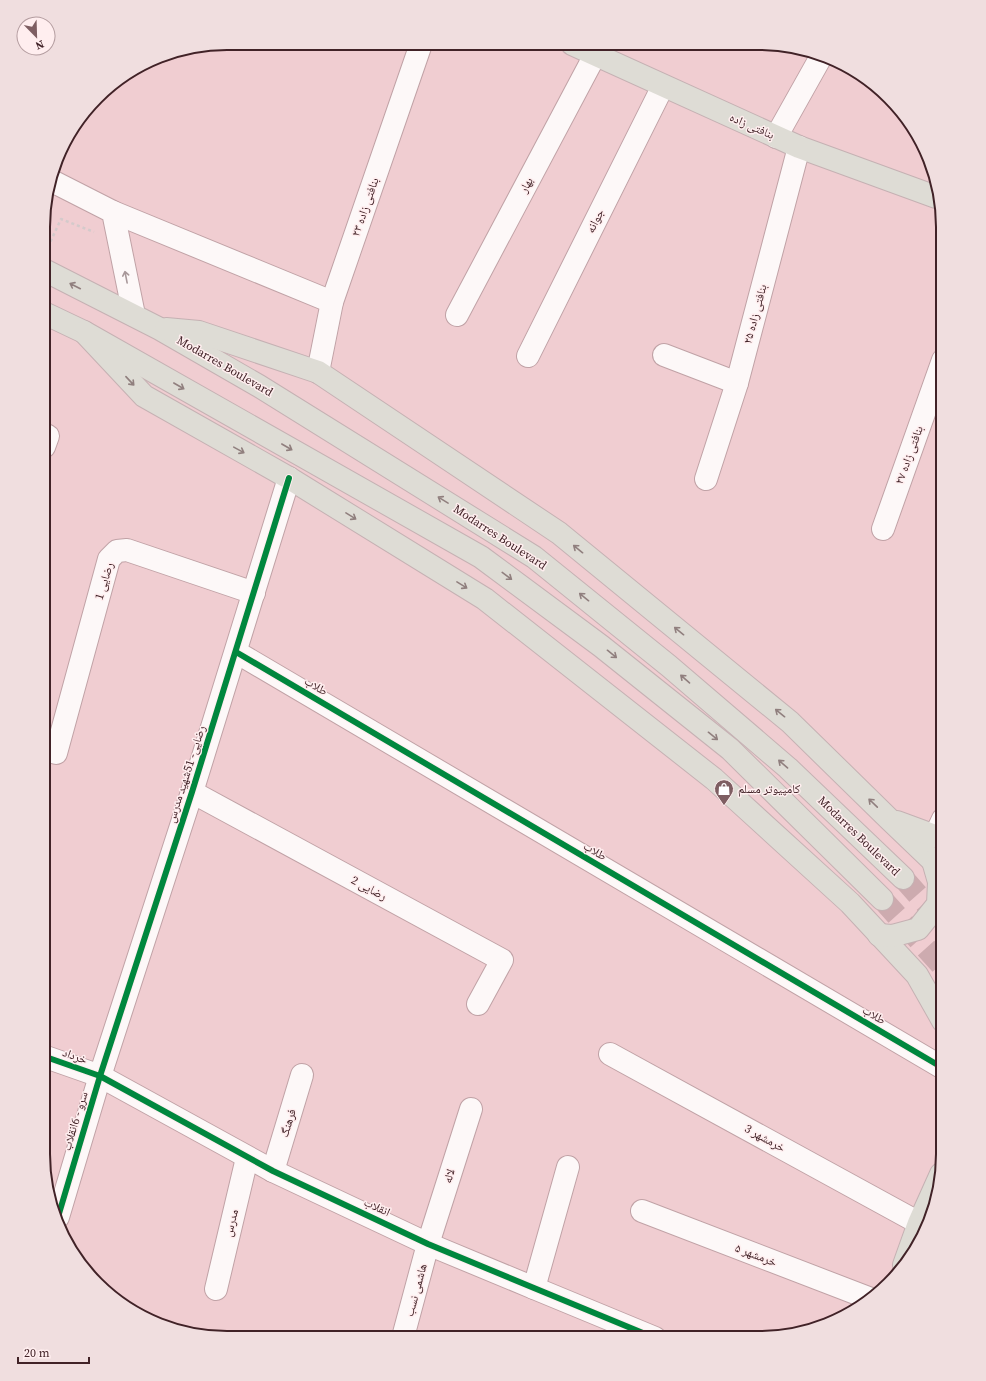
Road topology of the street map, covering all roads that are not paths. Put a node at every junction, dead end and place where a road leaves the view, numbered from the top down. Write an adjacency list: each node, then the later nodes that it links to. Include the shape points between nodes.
1 (419, 50): 12 (street, بنافتی زاده ۲۳)
2 (586, 50): 3 (main road, بنافتی زاده)
3 (595, 55): 5 (main road, بنافتی زاده); 13 (street, بهار)
4 (819, 60): 6 (street)
5 (663, 86): 6 (main road, بنافتی زاده); 19 (street, جوانه)
6 (776, 137): 7 (main road, بنافتی زاده)
7 (799, 147): 9 (main road, بنافتی زاده); 22 (street, بنافتی زاده ۲۵)
8 (56, 183): 10 (street)
9 (933, 196)
10 (113, 212): 12 (street); 14 (street, one-way to 10)
11 (50, 273): 14 (main road, Modarres Boulevard, one-way to 11)
12 (332, 302): 20 (street, بنافتی زاده ۲۳)
13 (457, 314)
14 (134, 315): 16 (main road, Modarres Boulevard)
15 (50, 316): 17 (main road)
16 (160, 329): 20 (main road, via 199,332); 33 (main road, Modarres Boulevard, one-way to 16, via 782,763 669,666 534,557 266,390)
17 (84, 332): 23 (main road, one-way to 23, via 144,396); 34 (main road, one-way to 34, via 481,557 600,646 730,749)
18 (664, 355): 22 (street)
19 (528, 356)
20 (318, 372): 30 (main road, one-way to 20, via 790,722 559,534)
21 (936, 380): 25 (street, بنافتی زاده ۲۷)
22 (737, 383): 24 (street, بنافتی زاده ۲۵)
23 (289, 478): 26 (street, رضایی- 51شهید مدرس); 36 (main road, one-way to 36, via 485,599 714,779 850,903)
24 (706, 479)
25 (883, 529)
26 (254, 593): 27 (street, رضایی- 51شهید مدرس); 28 (street, رضایی 1, via 127,550 117,552 109,559)
27 (236, 652): 29 (street, رضایی- 51شهید مدرس); 41 (street, طلاب)
28 (56, 753)
29 (192, 792): 37 (street, رضایی 2, via 502,960); 43 (street, رضایی- 51شهید مدرس)
30 (889, 819): 31 (main road); 32 (main road)
31 (936, 830)
32 (936, 863)
33 (903, 878)
34 (882, 899)
35 (936, 906): 36 (main road, via 918,929 892,936)
36 (879, 935): 38 (main road, via 917,975)
37 (478, 1004)
38 (936, 1009)
39 (610, 1054): 51 (street, خرمشهر 3)
40 (50, 1058): 43 (street, خرداد)
41 (936, 1064)
42 (302, 1075): 47 (street, فرهنگ)
43 (100, 1076): 45 (street, انقلاب); 50 (street, سرو - 6انقلاب)
44 (471, 1109): 53 (street, لاله)
45 (247, 1158): 47 (street, انقلاب); 55 (street, مدرس)
46 (568, 1167): 54 (street)
47 (274, 1171): 53 (street, انقلاب)
48 (931, 1197): 51 (main road)
49 (642, 1211): 56 (street, خرمشهر ۵)
50 (59, 1212)
51 (919, 1223): 52 (main road)
52 (913, 1241)
53 (428, 1244): 54 (street, انقلاب); 57 (street, هاشمی نسب)
54 (534, 1288): 58 (street, انقلاب)
55 (216, 1289)
56 (864, 1296)
57 (405, 1331)
58 (638, 1331)

